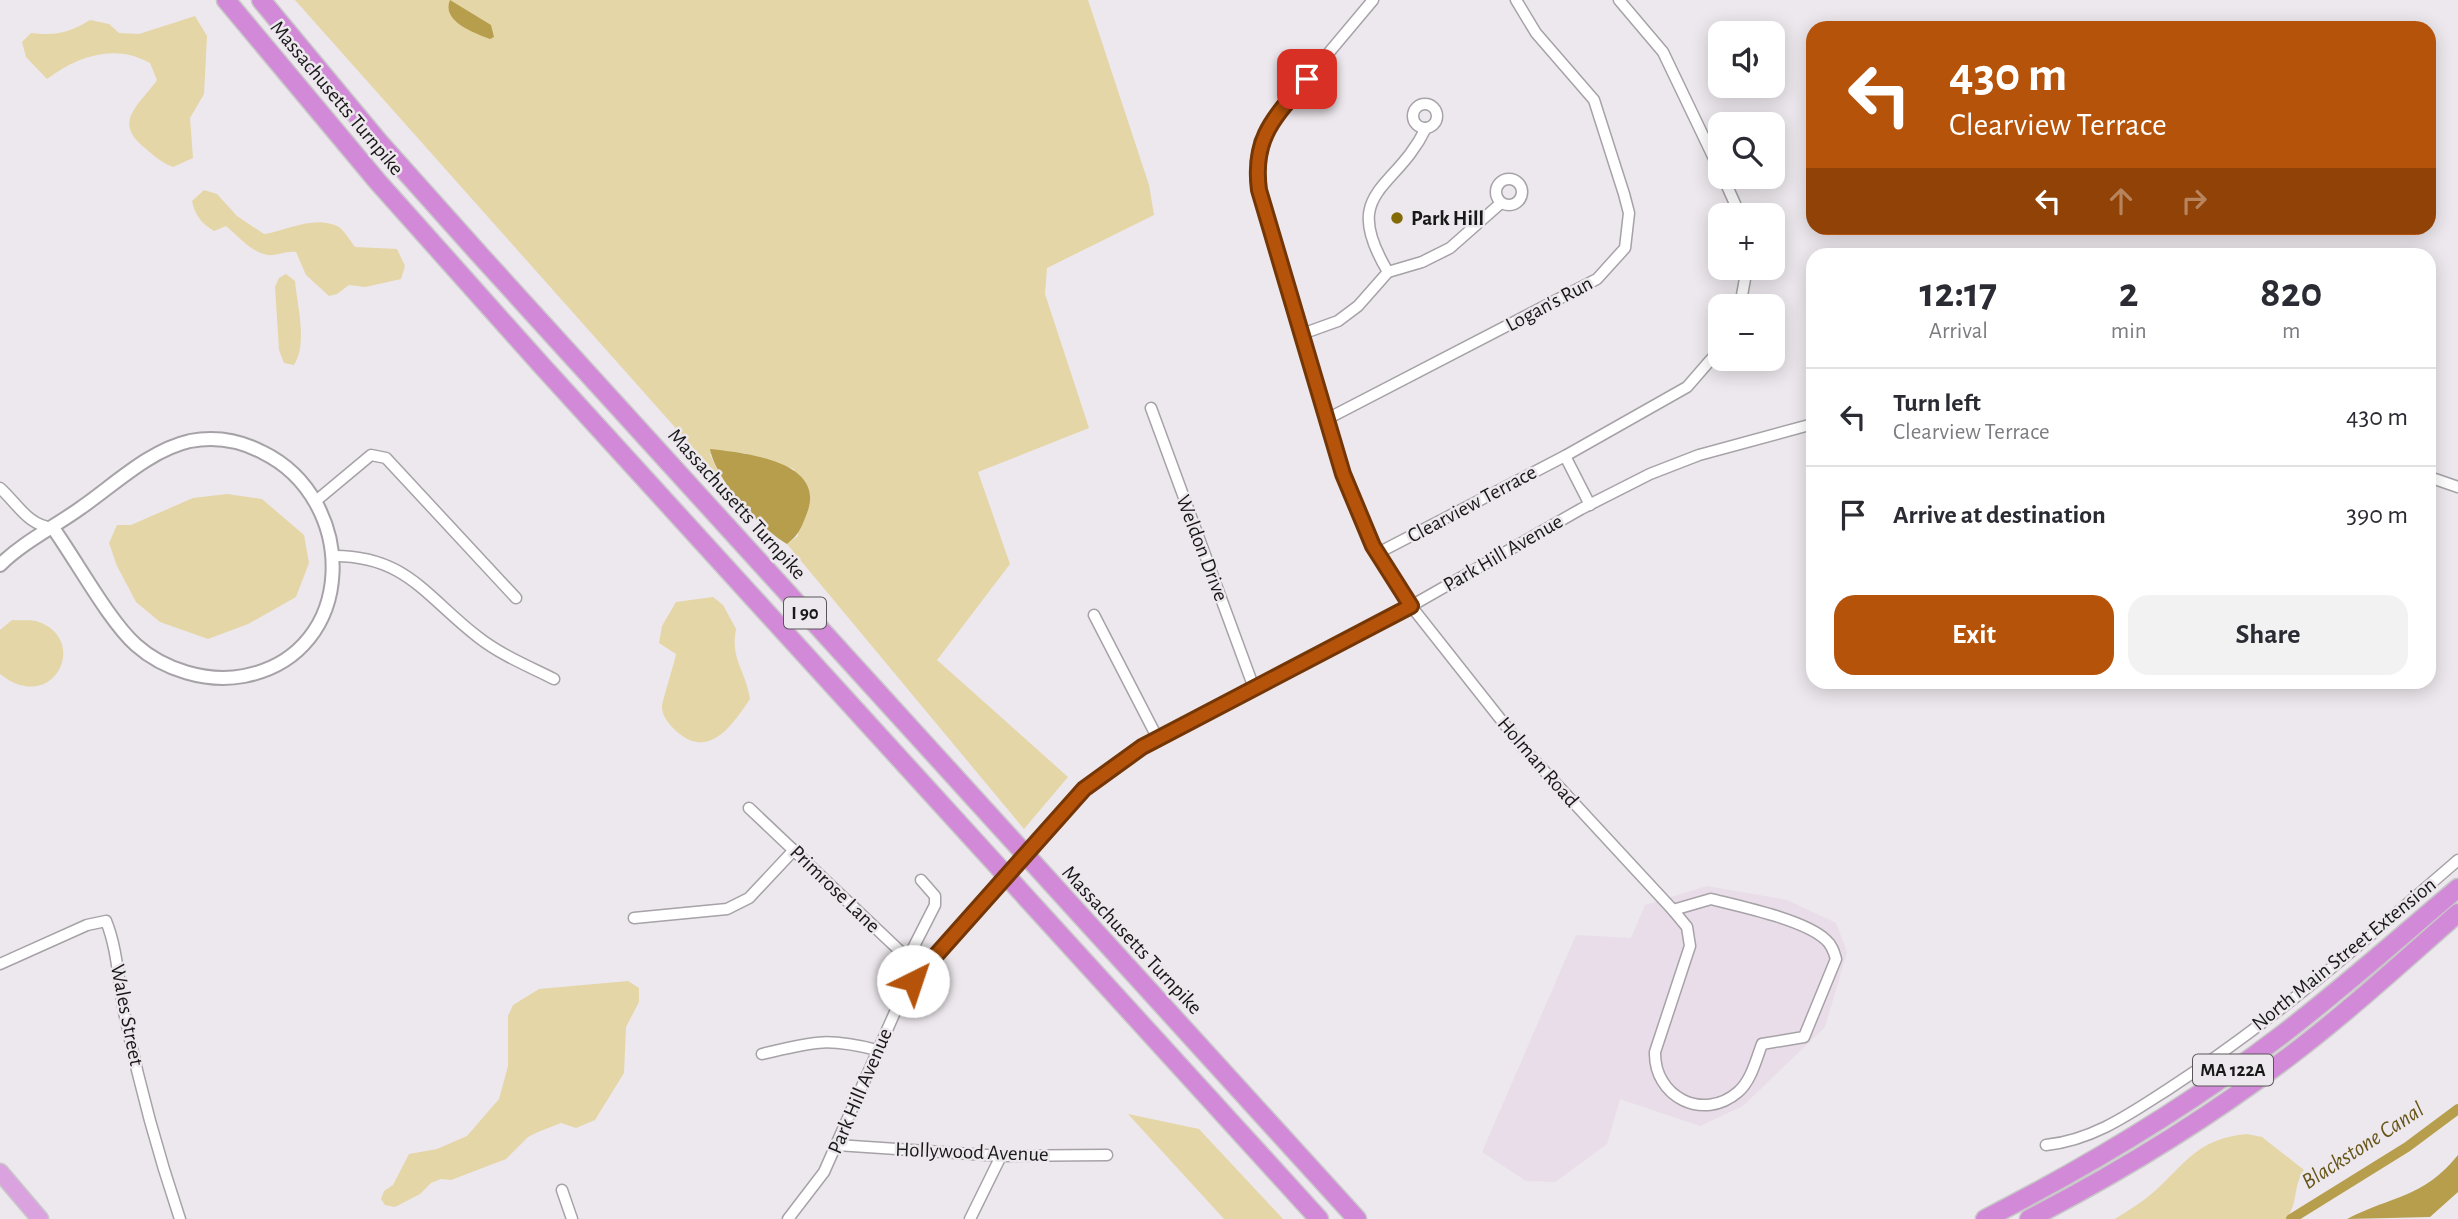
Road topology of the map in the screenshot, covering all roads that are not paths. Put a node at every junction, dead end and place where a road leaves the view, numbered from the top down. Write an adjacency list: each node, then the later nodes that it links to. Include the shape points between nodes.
1 (226, 0): 55 (highway, Massachusetts Turnpike / I 90, via 378,182 507,326)
2 (261, 0): 56 (highway, Massachusetts Turnpike / I 90, via 480,255)
3 (1373, 0): 10 (street, via 1260,141 1259,190)
4 (1517, 0): 13 (street, Logan's Run, via 1536,33 1594,100 1629,213 1625,248 1597,279)
5 (1619, 0): 7 (street, via 1663,52)
6 (1426, 128): 9 (street, via 1370,208 1367,223 1373,247)
7 (1708, 146)
8 (1501, 203): 9 (street, via 1450,248)
9 (1388, 272): 10 (street, via 1338,321)
10 (1303, 334): 13 (street)
11 (1708, 363): 15 (street, Clearview Terrace, via 1687,387)
12 (1151, 408): 29 (street, Weldon Drive)
13 (1327, 419): 22 (street, via 1343,474)
14 (1806, 426): 20 (street, Park Hill Avenue, via 1699,455)
15 (1565, 456): 20 (street); 22 (street, Clearview Terrace)
16 (2436, 479): 17 (street)
17 (2458, 486)
18 (0, 488): 21 (street, via 29,520)
19 (317, 500): 21 (street, via 299,476 275,458 239,442 206,439 159,452); 23 (street); 25 (street, via 372,455 384,457)
20 (1590, 505): 26 (street, Park Hill Avenue)
21 (53, 528): 23 (street, via 133,643 167,665 215,678 270,669 302,646 329,599); 24 (street)
22 (1378, 553): 26 (street)
23 (332, 556): 28 (street, via 374,559 397,569 477,637)
24 (0, 565)
25 (516, 598)
26 (1411, 606): 29 (street, Park Hill Avenue); 36 (street, Holman Road, via 1524,749)
27 (1094, 615): 30 (street)
28 (554, 679)
29 (1254, 688): 30 (street, Park Hill Avenue)
30 (1158, 739): 41 (street, Park Hill Avenue, bridge, via 1097,778)
31 (750, 808): 32 (street, Primrose Lane)
32 (794, 850): 38 (street, via 749,898 727,909); 39 (street, Primrose Lane)
33 (2458, 860): 44 (street, North Main Street Extension, via 2336,964 2188,1077 2101,1130)
34 (921, 880): 39 (street, via 935,896 935,905)
35 (2458, 888): 57 (highway, MA 122A, via 2292,1027 2217,1082 2106,1153)
36 (1673, 910): 36 (street, Holman Road, via 1711,899 1766,914 1825,938 1836,960 1804,1037 1762,1044 1744,1086 1732,1097 1710,1104 1677,1099 1656,1065 1656,1046 1690,946 1687,927)
37 (2458, 913): 58 (highway, MA 122A, via 2333,1022 2250,1086 2081,1193)
38 (634, 918)
39 (908, 958): 41 (street, Primrose Lane)
40 (0, 964): 51 (street, Wales Street, via 106,921 138,1074)
41 (921, 971): 42 (street, Park Hill Avenue, via 899,1003)
42 (877, 1050): 43 (street, via 838,1040); 45 (street, Park Hill Avenue)
43 (762, 1054)
44 (2046, 1145)
45 (837, 1146): 47 (street, Hollywood Avenue); 53 (street, Park Hill Avenue, via 817,1185)
46 (1107, 1155): 47 (street, Hollywood Avenue)
47 (1001, 1156): 54 (street)
48 (0, 1172): 50 (highway)
49 (562, 1189): 52 (street)
50 (40, 1219)
51 (180, 1219)
52 (572, 1219)
53 (788, 1219)
54 (970, 1219)
55 (1319, 1219)
56 (1357, 1219)
57 (1985, 1219)
58 (2029, 1219)

